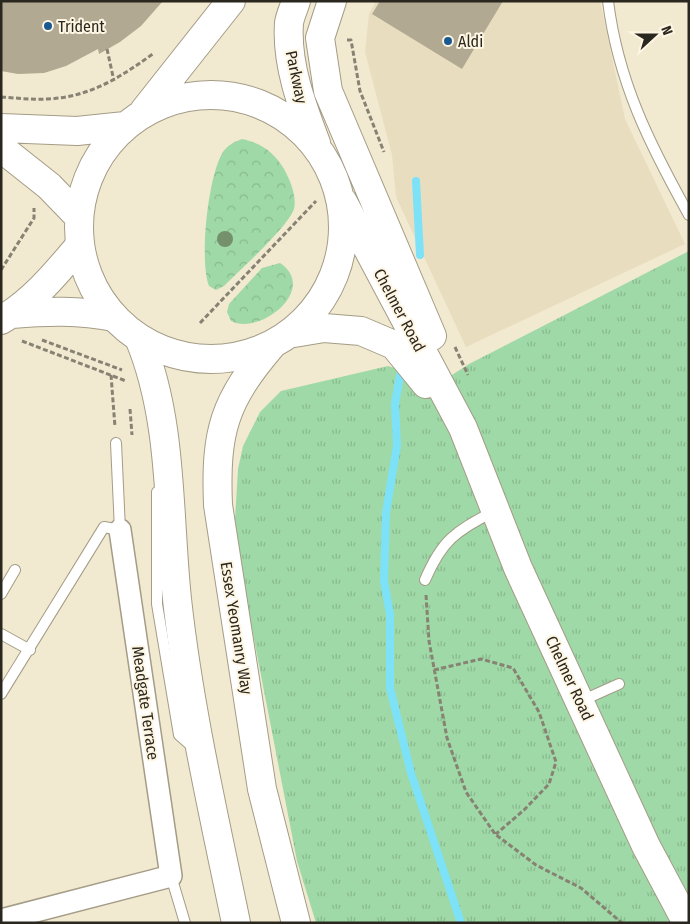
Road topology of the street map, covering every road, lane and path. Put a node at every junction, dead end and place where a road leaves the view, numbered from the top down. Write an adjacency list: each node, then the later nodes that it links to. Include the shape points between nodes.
1 (231, 1): 9 (main road)
2 (296, 1): 12 (main road, Parkway, via 289,22 291,61)
3 (332, 1): 29 (main road, via 320,38 328,91 435,343)
4 (608, 1): 15 (lane, via 618,61 650,145)
5 (161, 48): 7 (path)
6 (107, 49): 7 (path)
7 (114, 81): 8 (path, via 83,94 47,100)
8 (1, 97)
9 (133, 121): 10 (main road, via 76,131); 12 (main road, via 160,105 181,98 226,96 267,106 287,120); 16 (main road, via 98,158 84,190)
10 (1, 128)
11 (1, 148): 16 (main road, via 49,186)
12 (319, 151): 13 (main road, via 330,170)
13 (327, 196): 20 (path); 24 (main road, via 343,223 340,255 330,286 312,313); 29 (main road, Chelmer Road)
14 (31, 203): 18 (path, via 34,218)
15 (689, 215)
16 (79, 217): 17 (main road)
17 (80, 245): 19 (main road, via 92,283); 21 (main road)
18 (1, 270)
19 (114, 317): 21 (main road, via 52,310); 23 (main road)
20 (200, 323)
21 (10, 324): 26 (path)
22 (34, 336): 25 (path)
23 (139, 338): 24 (main road, via 182,356 206,359 251,353); 47 (main road, via 151,366 165,460 177,600 201,754)
24 (281, 339): 29 (main road, Chelmer Road, via 324,328 361,331 394,345); 48 (main road, Essex Yeomanry Way, via 250,371 232,401 221,432 216,466 218,505 262,790)
25 (122, 370)
26 (111, 375): 27 (path); 31 (path)
27 (128, 382)
28 (130, 402): 30 (path)
29 (462, 428): 32 (main road, Chelmer Road)
30 (133, 441)
31 (116, 443): 33 (lane)
32 (495, 511): 35 (lane, via 446,541); 42 (main road, Chelmer Road, via 518,568)
33 (120, 530): 38 (lane, via 104,527); 44 (street, Meadgate Terrace)
34 (15, 570): 36 (lane)
35 (425, 580): 39 (path)
36 (1, 594)
37 (1, 634): 38 (lane)
38 (30, 650): 41 (lane)
39 (434, 670): 43 (path, via 447,738 466,792); 43 (path, via 481,659 513,668 539,712 556,762 549,784)
40 (619, 684): 42 (lane)
41 (1, 694)
42 (581, 701): 50 (main road, Chelmer Road, via 646,846)
43 (496, 834): 49 (path, via 536,865 581,888)
44 (171, 876): 45 (street); 46 (lane)
45 (1, 920)
46 (185, 923)
47 (236, 923)
48 (296, 923)
49 (622, 923)
50 (687, 923)

